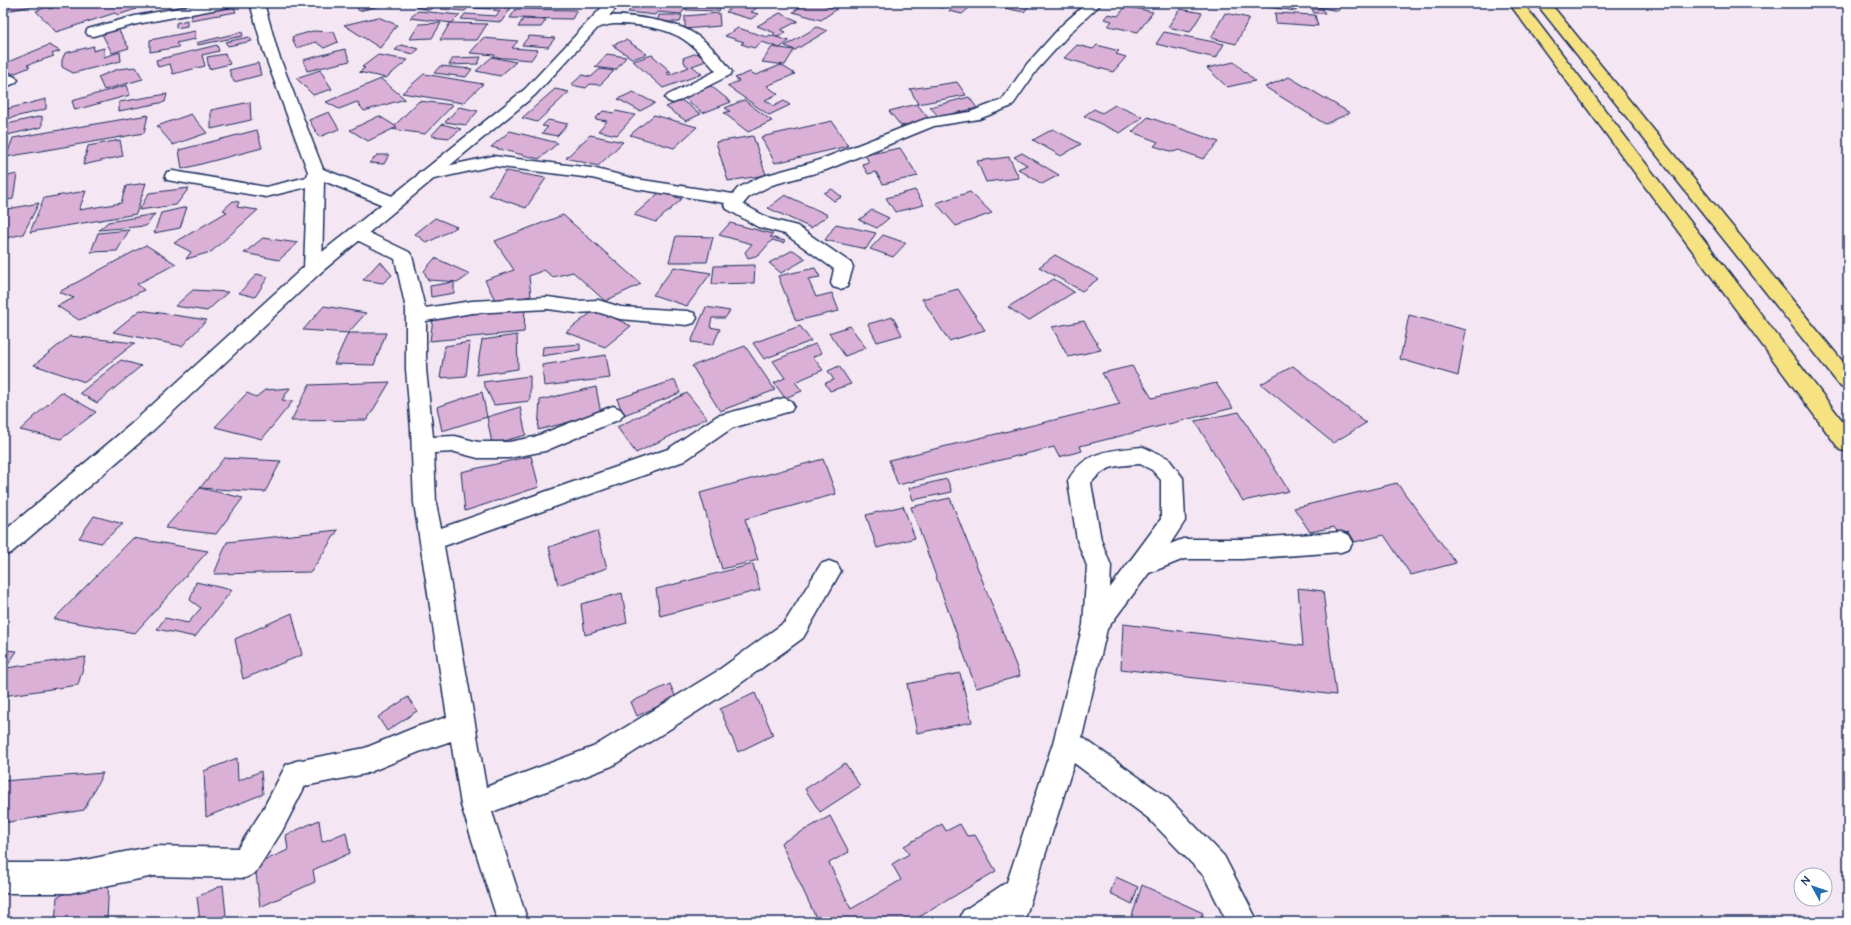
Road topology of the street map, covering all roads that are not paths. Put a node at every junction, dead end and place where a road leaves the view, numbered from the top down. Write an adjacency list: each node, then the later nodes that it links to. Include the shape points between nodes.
1 (229, 3): 8 (street, via 135,20)
2 (257, 3): 11 (street, via 271,53)
3 (614, 3): 7 (street)
4 (1095, 3): 13 (street, via 1068,27 1032,67 1007,103 973,116 931,122 820,166 766,181 744,192)
5 (1516, 3): 23 (main road)
6 (1543, 3): 20 (main road)
7 (593, 25): 9 (street, via 607,20 633,21 686,34 725,72); 12 (street, via 530,92)
8 (93, 32)
9 (673, 98)
10 (173, 176): 11 (street, via 266,192)
11 (316, 176): 14 (street); 16 (street)
12 (425, 176): 13 (street, via 493,161 592,173 636,184); 14 (street)
13 (737, 200): 17 (street, via 733,205 764,223 791,230 844,267)
14 (394, 203): 15 (street)
15 (357, 233): 16 (street); 18 (street, via 403,256)
16 (313, 269): 27 (street, via 136,432)
17 (840, 283)
18 (416, 316): 19 (street, via 472,307 548,303 576,307 598,306 620,313); 24 (street, via 416,369)
19 (686, 318)
20 (1848, 382)
21 (784, 406): 25 (street, via 725,422 676,455)
22 (613, 414): 24 (street, via 537,445 509,450 478,450 455,444)
23 (1848, 444)
24 (423, 445): 25 (street, via 425,503)
25 (431, 541): 31 (street)
26 (1341, 542): 28 (street, via 1242,549 1183,549)
27 (3, 546)
28 (1141, 566): 30 (street); 30 (street, via 1173,521 1172,478 1160,464 1143,456 1111,458 1092,466 1079,481 1089,540 1099,566)
29 (829, 571): 33 (street, via 794,630 724,680 602,757)
30 (1094, 625): 32 (street)
31 (462, 725): 33 (street); 34 (street, via 365,761 296,774 272,821 245,863 154,861 70,878)
32 (1067, 743): 35 (street); 39 (street, via 1158,808 1214,866)
33 (475, 805): 36 (street)
34 (3, 878)
35 (1019, 892): 37 (street); 38 (street)
36 (513, 922)
37 (974, 922)
38 (1009, 922)
39 (1243, 922)

